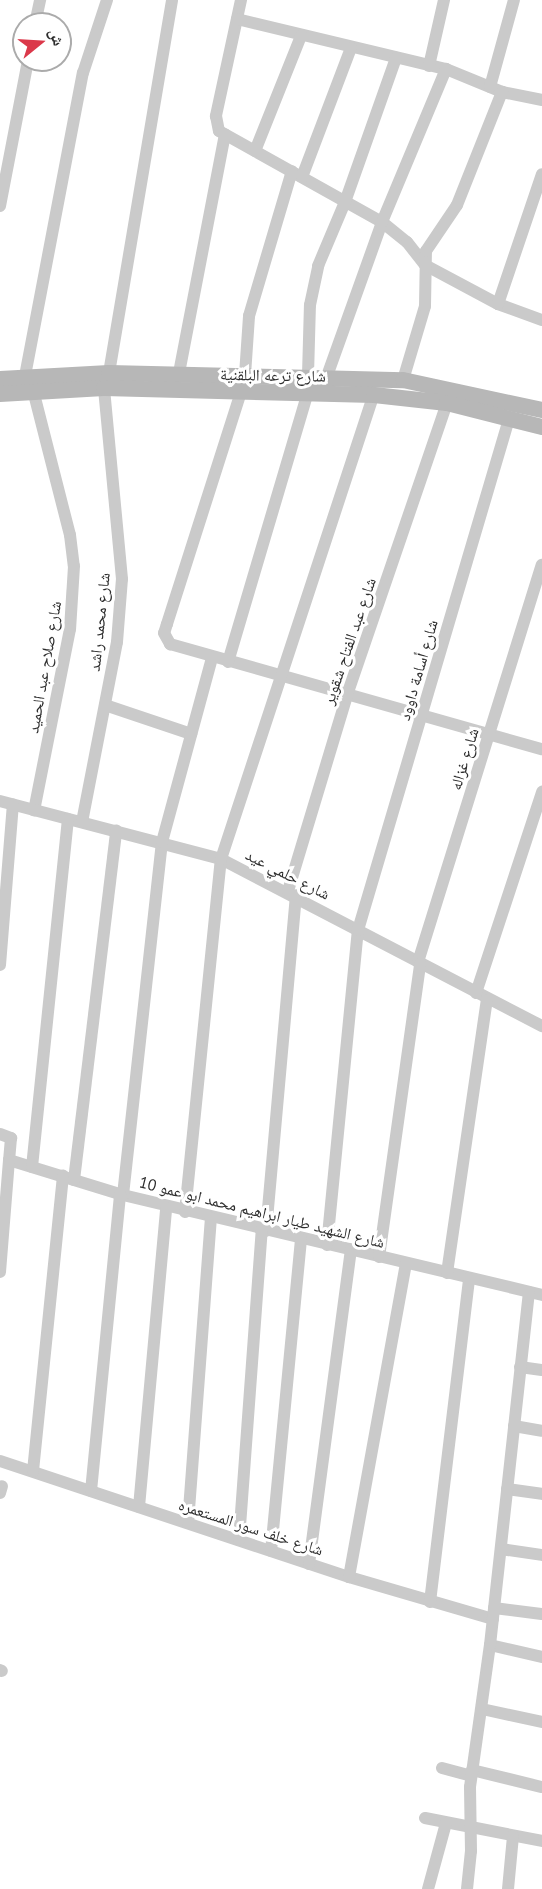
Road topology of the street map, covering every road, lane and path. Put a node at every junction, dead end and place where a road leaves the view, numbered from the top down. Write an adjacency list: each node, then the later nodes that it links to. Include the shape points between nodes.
1 (107, 0): 31 (street, via 81,80)
2 (172, 0): 29 (street, شارع محمد راشد)
3 (241, 0): 6 (street)
4 (444, 0): 10 (street)
5 (514, 0): 13 (street)
6 (237, 19): 7 (street); 15 (street, via 215,121)
7 (301, 36): 8 (street); 16 (street)
8 (351, 48): 9 (street); 17 (street)
9 (396, 58): 10 (street); 19 (street)
10 (429, 66): 11 (street)
11 (446, 69): 13 (street); 21 (street)
12 (26, 72): 20 (street)
13 (496, 89): 14 (street); 22 (street, via 457,206 429,244)
14 (542, 100)
15 (225, 134): 16 (street); 25 (street)
16 (255, 151): 17 (street)
17 (297, 174): 19 (street); 26 (street, via 249,316)
18 (542, 174): 23 (street)
19 (345, 202): 21 (street); 32 (street, via 313,286)
20 (0, 206)
21 (382, 222): 22 (street, via 407,242); 27 (street)
22 (425, 265): 23 (street); 30 (street, via 425,306)
23 (498, 304): 24 (street)
24 (542, 320)
25 (178, 373): 26 (street, شارع ترعه البلقنية); 29 (street, شارع ترعه البلقنية)
26 (245, 375): 32 (street, شارع ترعه البلقنية)
27 (327, 376): 30 (street, شارع ترعه البلقنية); 32 (street, شارع ترعه البلقنية)
28 (0, 379): 31 (street, شارع ترعه البلقنية)
29 (106, 380): 31 (street, شارع ترعه البلقنية); 33 (street, شارع ترعه البلقنية); 45 (street, شارع محمد راشد, via 122,579 117,642)
30 (403, 380): 37 (street, شارع ترعه البلقنية)
31 (29, 383): 34 (street, شارع ترعه البلقنية); 53 (street, شارع صلاح عبد الحميد, via 70,535 74,566 70,629)
32 (308, 384): 33 (street, شارع ترعه البلقنية); 35 (street, شارع ترعه البلقنية); 42 (street)
33 (241, 392): 41 (street, via 164,633 170,644)
34 (0, 394)
35 (374, 395): 36 (street, شارع ترعه البلقنية); 43 (street)
36 (447, 404): 38 (street, شارع ترعه البلقنية); 44 (street, شارع عبد الفتاح شقوير)
37 (542, 410)
38 (509, 419): 39 (street, شارع ترعه البلقنية); 46 (street, شارع أسامة داوود)
39 (542, 427)
40 (542, 566): 48 (street, شارع غزاله)
41 (212, 658): 42 (street); 47 (street)
42 (228, 662): 43 (street)
43 (282, 677): 44 (street); 58 (street)
44 (347, 695): 46 (street); 59 (street, شارع عبد الفتاح شقوير)
45 (105, 705): 47 (street); 55 (street, شارع محمد راشد)
46 (421, 717): 48 (street); 60 (street, شارع أسامة داوود)
47 (191, 734): 57 (street)
48 (489, 734): 49 (street); 61 (street, شارع غزاله)
49 (542, 749)
50 (542, 792): 63 (street)
51 (0, 801): 52 (street, شارع حلمي عيد)
52 (13, 805): 53 (street, شارع حلمي عيد); 62 (street)
53 (34, 810): 54 (street, شارع حلمي عيد)
54 (68, 819): 55 (street, شارع حلمي عيد); 68 (street)
55 (82, 822): 56 (street, شارع حلمي عيد)
56 (116, 831): 57 (street, شارع حلمي عيد); 69 (street)
57 (162, 842): 58 (street, شارع حلمي عيد); 71 (street)
58 (221, 859): 59 (street, شارع حلمي عيد); 73 (street)
59 (292, 893): 60 (street, شارع حلمي عيد); 76 (street, شارع عبد الفتاح شقوير)
60 (358, 930): 61 (street, شارع حلمي عيد); 78 (street, شارع أسامة داوود)
61 (419, 963): 63 (street, شارع حلمي عيد); 80 (street, شارع غزاله)
62 (0, 965)
63 (476, 993): 64 (street, شارع حلمي عيد)
64 (488, 1000): 65 (street, شارع حلمي عيد); 83 (street)
65 (542, 1026)
66 (0, 1134): 67 (street, via 11,1138)
67 (9, 1160): 68 (street, شارع الشهيد طيار ابراهيم محمد ابو عمو 10); 70 (street)
68 (32, 1167): 69 (street, شارع الشهيد طيار ابراهيم محمد ابو عمو 10)
69 (69, 1178): 71 (street, شارع الشهيد طيار ابراهيم محمد ابو عمو 10); 92 (street)
70 (3, 1189): 75 (street)
71 (122, 1194): 72 (street, شارع الشهيد طيار ابراهيم محمد ابو عمو 10); 94 (street)
72 (166, 1208): 73 (street, شارع الشهيد طيار ابراهيم محمد ابو عمو 10); 96 (street)
73 (185, 1212): 74 (street, شارع الشهيد طيار ابراهيم محمد ابو عمو 10)
74 (211, 1218): 76 (street, شارع الشهيد طيار ابراهيم محمد ابو عمو 10); 97 (street)
75 (2, 1226): 82 (street)
76 (264, 1230): 77 (street, شارع الشهيد طيار ابراهيم محمد ابو عمو 10); 98 (street, شارع عبد الفتاح شقوير)
77 (302, 1239): 78 (street, شارع الشهيد طيار ابراهيم محمد ابو عمو 10); 100 (street)
78 (327, 1245): 79 (street, شارع الشهيد طيار ابراهيم محمد ابو عمو 10)
79 (351, 1250): 80 (street, شارع الشهيد طيار ابراهيم محمد ابو عمو 10); 102 (street)
80 (379, 1257): 81 (street, شارع الشهيد طيار ابراهيم محمد ابو عمو 10)
81 (406, 1263): 83 (street, شارع الشهيد طيار ابراهيم محمد ابو عمو 10); 103 (street)
82 (0, 1272)
83 (447, 1273): 84 (street, شارع الشهيد طيار ابراهيم محمد ابو عمو 10)
84 (469, 1278): 85 (street, شارع الشهيد طيار ابراهيم محمد ابو عمو 10); 104 (street)
85 (529, 1292): 86 (street, شارع الشهيد طيار ابراهيم محمد ابو عمو 10); 87 (street)
86 (542, 1296)
87 (520, 1367): 88 (street); 89 (street)
88 (542, 1370)
89 (514, 1426): 90 (street); 93 (street)
90 (542, 1431)
91 (0, 1461): 92 (street, شارع خلف سور المستعمره)
92 (33, 1471): 94 (street, شارع خلف سور المستعمره)
93 (507, 1489): 95 (street); 99 (street)
94 (91, 1491): 96 (street, شارع خلف سور المستعمره)
95 (542, 1494)
96 (139, 1507): 97 (street, شارع خلف سور المستعمره)
97 (188, 1523): 98 (street, شارع خلف سور المستعمره)
98 (239, 1540): 100 (street, شارع خلف سور المستعمره)
99 (501, 1549): 101 (street); 105 (street)
100 (271, 1551): 102 (street, شارع خلف سور المستعمره)
101 (542, 1555)
102 (309, 1563): 103 (street, شارع خلف سور المستعمره)
103 (349, 1577): 104 (street, شارع خلف سور المستعمره)
104 (430, 1602): 105 (street, شارع خلف سور المستعمره)
105 (494, 1614): 106 (street, شارع خلف سور المستعمره); 107 (street)
106 (542, 1614)
107 (490, 1645): 108 (street); 109 (street)
108 (542, 1657)
109 (482, 1709): 110 (street); 112 (street)
110 (542, 1722)
111 (442, 1768): 112 (street)
112 (472, 1773): 113 (street); 116 (street)
113 (542, 1787)
114 (426, 1818): 115 (street)
115 (446, 1822): 116 (street); 119 (street)
116 (472, 1828): 117 (street); 120 (street)
117 (513, 1836): 118 (street); 121 (street)
118 (542, 1841)
119 (428, 1889)
120 (466, 1889)
121 (508, 1889)

